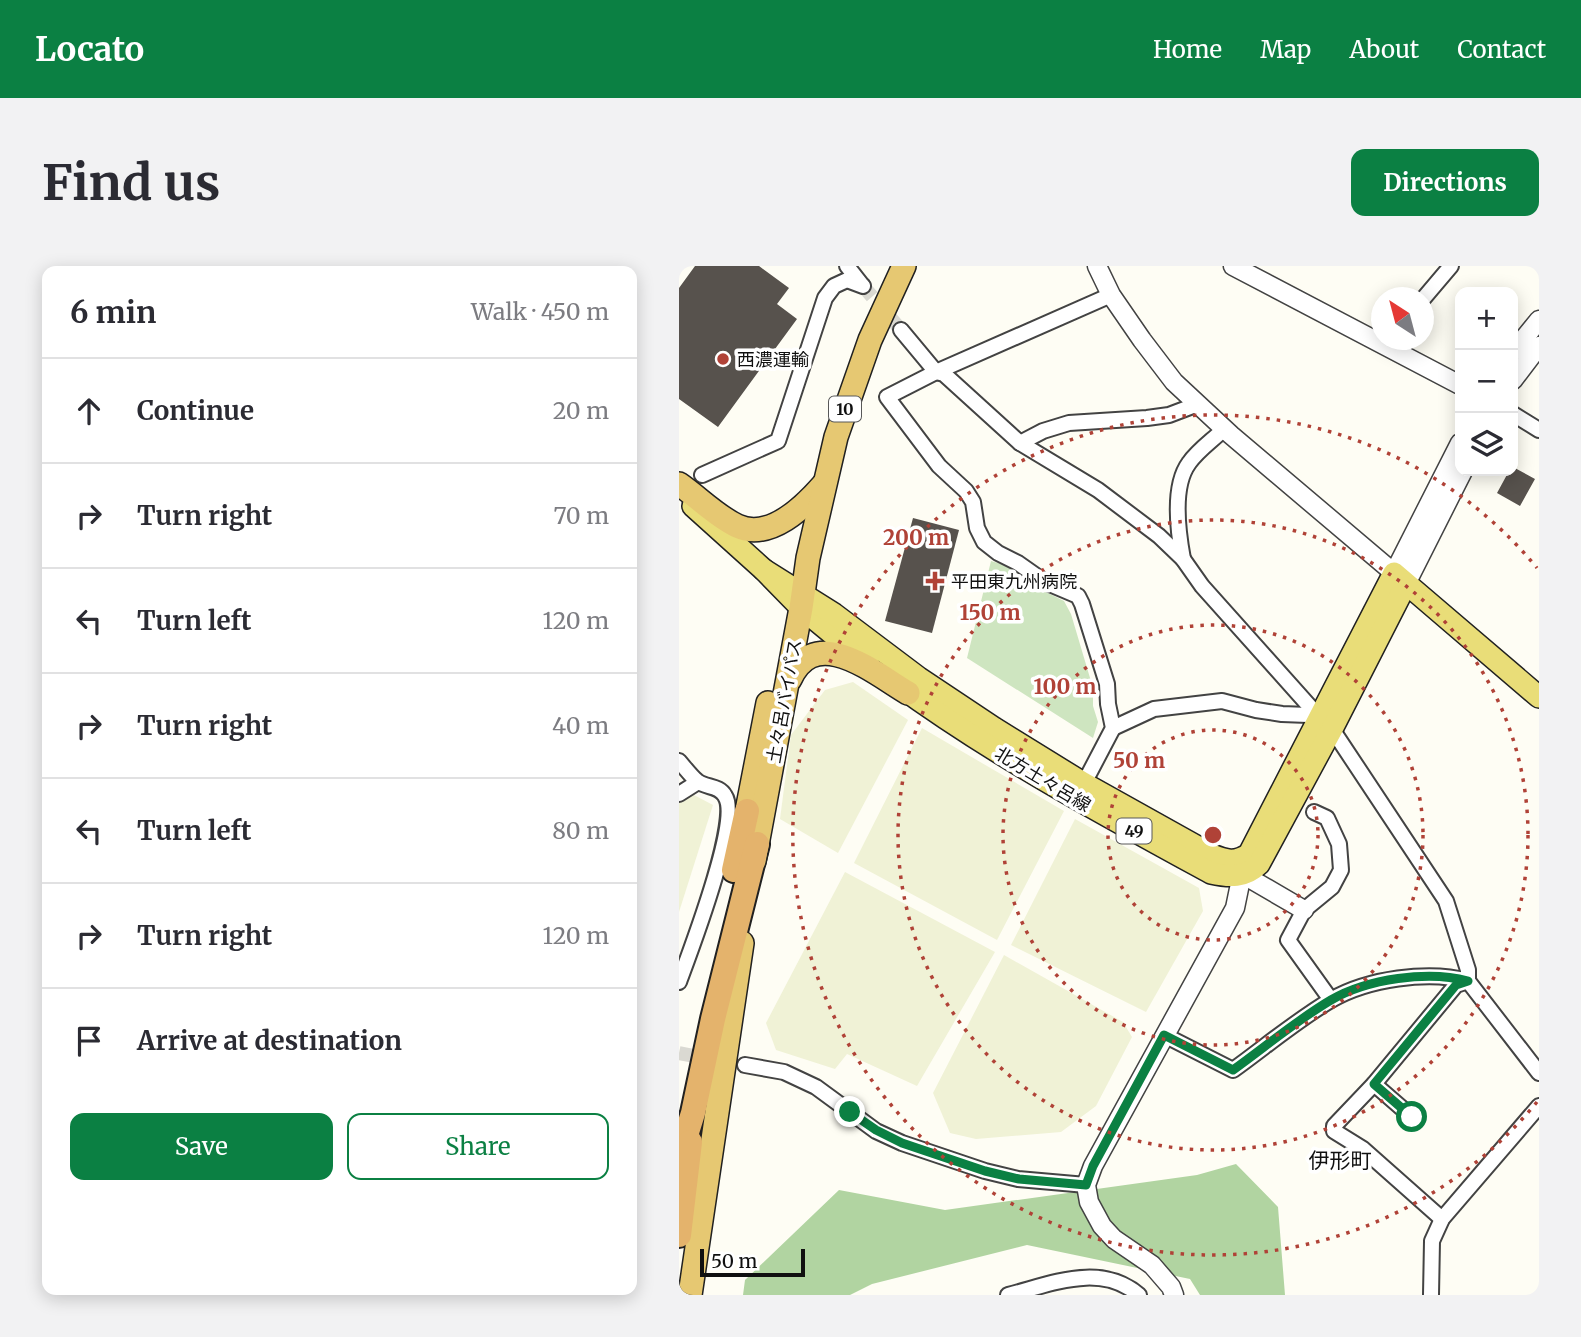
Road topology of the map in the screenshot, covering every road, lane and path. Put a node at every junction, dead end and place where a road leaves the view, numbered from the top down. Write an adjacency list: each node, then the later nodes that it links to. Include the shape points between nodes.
1 (847, 266): 23 (street, via 863,286 847,280 834,286 825,298 778,441)
2 (904, 266): 26 (highway, 土々呂バイパス / 10, via 852,388)
3 (1097, 266): 7 (street)
4 (1233, 266): 10 (street)
5 (1451, 266): 6 (street)
6 (1433, 287)
7 (1111, 295): 14 (street); 17 (street, via 1174,382)
8 (1539, 320): 13 (street)
9 (901, 330): 14 (street)
10 (1371, 332)
11 (1539, 346): 15 (street)
12 (1404, 350): 16 (street)
13 (1515, 350)
14 (936, 372): 21 (street, via 944,374); 35 (street, via 887,397 939,466 966,491 984,542 1045,582 1077,596 1107,684)
15 (1518, 373)
16 (1455, 382)
17 (1198, 404): 19 (street); 21 (street, via 1169,415 1069,423)
18 (1518, 417): 20 (street)
19 (1224, 429): 28 (street, via 1188,463 1183,476 1177,515); 29 (street)
20 (1539, 430)
21 (1020, 443): 28 (street, via 1098,490)
22 (1455, 454): 29 (street)
23 (702, 475)
24 (1460, 476): 29 (street)
25 (679, 484): 26 (highway, via 736,525 758,530 795,513)
26 (824, 484): 30 (highway, 土々呂バイパス / 10)
27 (679, 492): 30 (main road, 北方土々呂線 / 49)
28 (1183, 559): 34 (street)
29 (1400, 579): 33 (main road); 34 (main road)
30 (797, 597): 31 (highway, 土々呂バイパス / 10); 32 (main road, 北方土々呂線 / 49); 38 (main road, 北方土々呂線 / 49, via 834,614); 40 (highway, 土々呂バイパス / 10, via 781,635)
31 (787, 684): 32 (highway, via 800,662 826,652 846,657); 42 (highway, 土々呂バイパス / 10)
32 (908, 693): 38 (main road, 北方土々呂線 / 49, via 984,743)
33 (1539, 697)
34 (1326, 724): 35 (street, via 1308,715 1222,701 1154,709); 43 (main road, via 1259,864 1254,869); 45 (street, via 1446,901)
35 (1113, 728): 38 (street)
36 (679, 761): 37 (street)
37 (698, 782): 39 (street); 46 (street, via 724,793 729,819)
38 (1081, 792): 43 (main road, 北方土々呂線 / 49, via 1211,873 1228,877)
39 (679, 794)
40 (747, 811): 53 (highway)
41 (1314, 812): 44 (street, via 1327,818 1339,844 1341,870 1332,887)
42 (757, 844): 53 (highway); 59 (highway, 土々呂バイパス)
43 (1240, 867): 44 (street); 48 (street, via 1235,908)
44 (1304, 910): 47 (street, via 1288,940)
45 (1468, 981): 47 (street, via 1420,975); 50 (street); 51 (street, via 1456,985)
46 (679, 982)
47 (1331, 1000): 48 (street, via 1233,1070)
48 (1164, 1035): 56 (street)
49 (745, 1065): 56 (street, via 784,1072 816,1087 902,1143 1019,1179)
50 (1537, 1065)
51 (1374, 1084): 54 (street); 57 (street, via 1333,1131 1363,1149)
52 (1539, 1106): 57 (street)
53 (686, 1108): 55 (highway); 58 (highway)
54 (1412, 1117)
55 (679, 1158)
56 (1086, 1185): 62 (street, via 1102,1226 1151,1265)
57 (1442, 1219): 63 (street, via 1432,1241)
58 (679, 1235)
59 (690, 1295)
60 (1008, 1295): 61 (street, via 1101,1276 1128,1285)
61 (1139, 1295)
62 (1174, 1295)
63 (1431, 1295)

